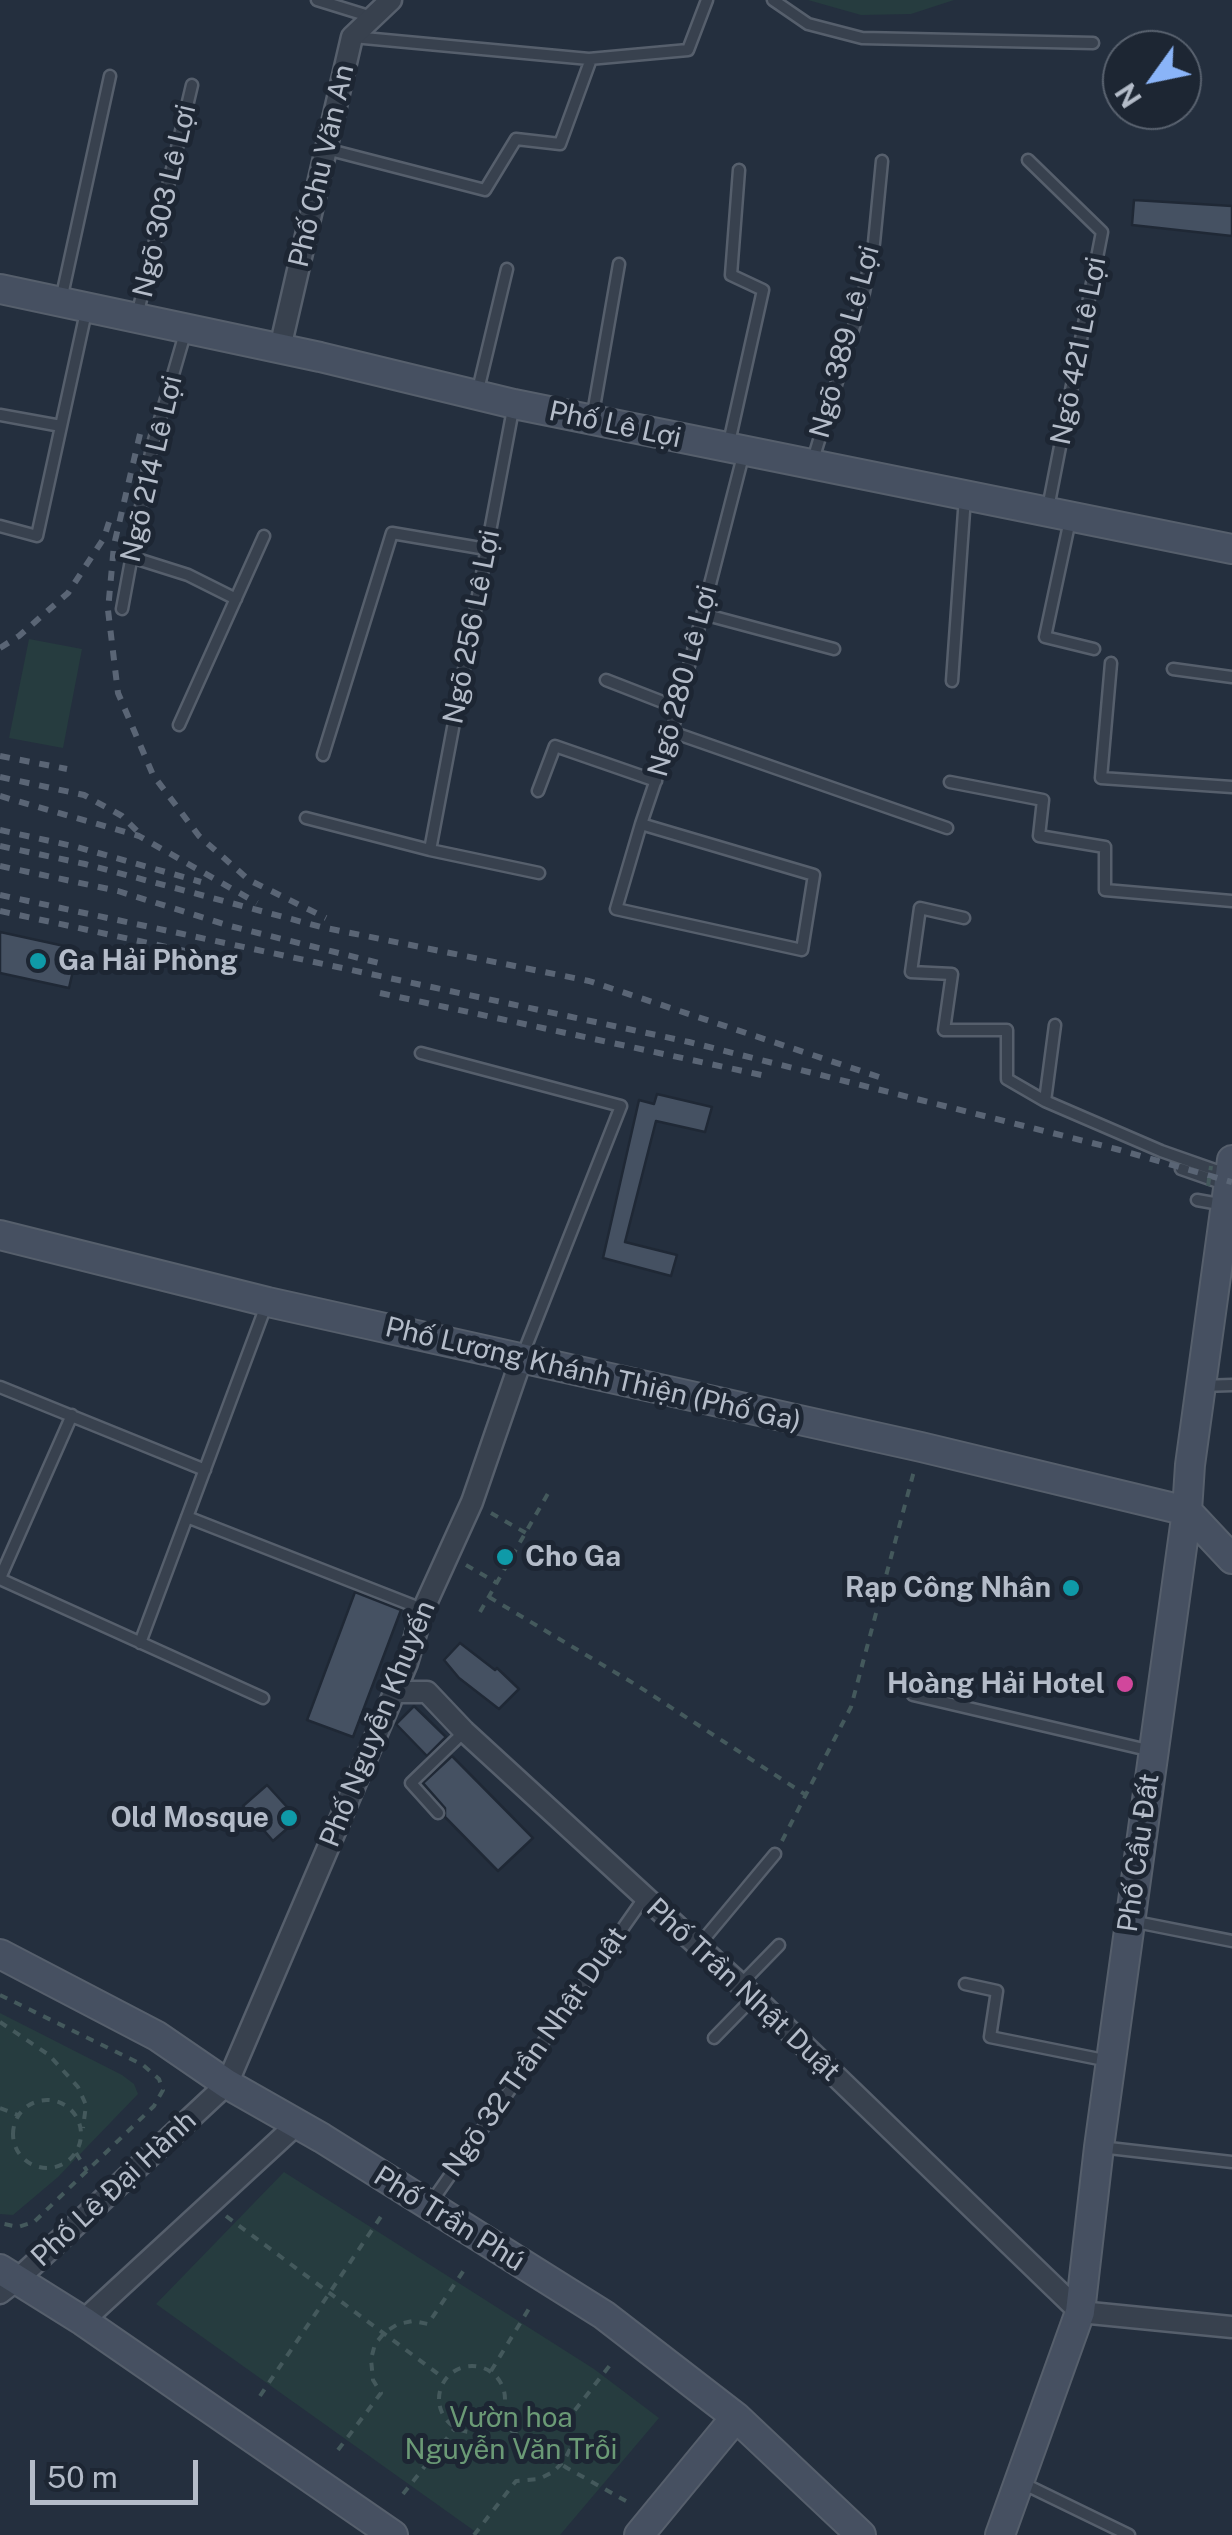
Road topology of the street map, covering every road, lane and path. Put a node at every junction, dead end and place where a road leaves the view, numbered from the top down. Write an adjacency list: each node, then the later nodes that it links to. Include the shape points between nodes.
1 (317, 0): 4 (lane)
2 (707, 0): 7 (lane, via 688,50)
3 (773, 0): 6 (lane, via 808,24 862,38)
4 (378, 7): 5 (street, Phố Chu Văn An)
5 (352, 37): 7 (lane); 10 (street, Phố Chu Văn An)
6 (1093, 43)
7 (591, 58): 10 (lane, via 560,144 516,139 485,190)
8 (110, 76): 17 (lane)
9 (192, 84): 18 (lane, Ngõ 303 Lê Lợi)
10 (326, 149): 20 (street, Phố Chu Văn An)
11 (1028, 160): 29 (lane, Ngõ 421 Lê Lợi, via 1102,232)
12 (882, 161): 27 (lane, Ngõ 389 Lê Lợi, via 862,297)
13 (739, 170): 26 (lane, Ngõ 280 Lê Lợi, via 731,276 764,290)
14 (619, 264): 24 (lane)
15 (507, 269): 21 (lane)
16 (0, 290): 17 (main road, Phố Lê Lợi)
17 (74, 303): 18 (main road, Phố Lê Lợi); 25 (lane)
18 (137, 317): 19 (main road, Phố Lê Lợi)
19 (186, 329): 20 (main road, Phố Lê Lợi); 34 (lane, Ngõ 214 Lê Lợi, via 152,447)
20 (280, 348): 21 (main road, Phố Lê Lợi)
21 (477, 395): 22 (main road, Phố Lê Lợi)
22 (514, 404): 24 (main road, Phố Lê Lợi); 32 (lane, Ngõ 256 Lê Lợi)
23 (0, 414): 25 (lane)
24 (592, 420): 26 (main road, Phố Lê Lợi)
25 (60, 426): 30 (lane, via 37,536)
26 (736, 450): 27 (main road, Phố Lê Lợi); 37 (lane, Ngõ 280 Lê Lợi)
27 (812, 464): 28 (main road, Phố Lê Lợi)
28 (966, 496): 29 (main road, Phố Lê Lợi); 44 (lane)
29 (1058, 516): 33 (main road, Phố Lê Lợi); 38 (lane, via 1046,637)
30 (0, 526)
31 (264, 536): 35 (lane)
32 (486, 549): 48 (lane, via 392,533); 56 (lane, Ngõ 256 Lê Lợi)
33 (1232, 549)
34 (131, 557): 35 (lane); 36 (lane, Ngõ 214 Lê Lợi)
35 (236, 599): 46 (lane)
36 (122, 609)
37 (703, 614): 39 (lane); 45 (lane, Ngõ 280 Lê Lợi)
38 (1094, 648)
39 (834, 649)
40 (1111, 662): 51 (lane, via 1102,778)
41 (1173, 669): 42 (lane)
42 (1232, 677)
43 (606, 680): 45 (lane)
44 (952, 682)
45 (678, 708): 47 (lane, Ngõ 280 Lê Lợi)
46 (178, 725)
47 (672, 732): 49 (lane, Ngõ 280 Lê Lợi); 55 (lane)
48 (323, 755)
49 (656, 781): 52 (lane, via 555,746); 54 (lane, Ngõ 280 Lê Lợi)
50 (950, 782): 58 (lane, via 1043,800 1039,836 1106,847 1105,890)
51 (1232, 787)
52 (538, 791)
53 (306, 818): 56 (lane)
54 (642, 824): 54 (lane, Ngõ 280 Lê Lợi, via 616,909 802,950 814,875)
55 (947, 828)
56 (430, 850): 57 (lane)
57 (538, 873)
58 (1232, 901)
59 (964, 918): 62 (lane, via 920,908 910,972 952,974 944,1030 1007,1030 1007,1079)
60 (1055, 1025): 62 (lane)
61 (421, 1052): 68 (lane, via 621,1106)
62 (1045, 1102): 64 (lane)
63 (1181, 1169): 64 (lane)
64 (1225, 1178): 65 (lane); 71 (main road, Phố Cầu Đất)
65 (1198, 1200)
66 (0, 1234): 67 (main road, Phố Lương Khánh Thiện (Phố Ga))
67 (268, 1302): 68 (main road, Phố Lương Khánh Thiện (Phố Ga)); 74 (lane)
68 (521, 1360): 73 (main road, Phố Lương Khánh Thiện (Phố Ga)); 76 (street, Phố Nguyễn Khuyến)
69 (1232, 1385): 71 (lane)
70 (0, 1386): 72 (lane)
71 (1201, 1386): 77 (main road, Phố Cầu Đất)
72 (72, 1415): 74 (lane); 82 (lane)
73 (921, 1447): 77 (main road, Phố Lương Khánh Thiện (Phố Ga)); 95 (path, via 852,1706)
74 (205, 1470): 78 (lane)
75 (550, 1490): 79 (path)
76 (472, 1502): 79 (path); 80 (street, Phố Nguyễn Khuyến)
77 (1188, 1511): 81 (main road); 94 (main road, Phố Cầu Đất)
78 (187, 1517): 85 (lane); 87 (lane)
79 (526, 1533): 83 (path)
80 (448, 1556): 83 (path); 85 (street, Phố Nguyễn Khuyến)
81 (1232, 1558)
82 (0, 1578): 87 (lane)
83 (497, 1582): 84 (path)
84 (488, 1597): 86 (path); 95 (path)
85 (424, 1610): 88 (street, Phố Nguyễn Khuyến)
86 (480, 1612)
87 (140, 1643): 92 (lane)
88 (407, 1662): 89 (street, Phố Nguyễn Khuyến); 90 (street, Phố Trần Nhật Duật)
89 (394, 1692): 90 (street); 110 (street, Phố Nguyễn Khuyến)
90 (426, 1692): 93 (street, Phố Trần Nhật Duật)
91 (912, 1695): 94 (lane)
92 (263, 1698)
93 (464, 1731): 96 (lane, via 410,1782); 98 (street, Phố Trần Nhật Duật)
94 (1154, 1752): 99 (main road, Phố Cầu Đất)
95 (806, 1795): 97 (path)
96 (438, 1812)
97 (775, 1854): 102 (lane)
98 (644, 1898): 102 (street, Phố Trần Nhật Duật); 119 (lane, Ngõ 32 Trần Nhật Duật)
99 (1130, 1921): 100 (lane); 109 (main road, Phố Cầu Đất)
100 (1232, 1941)
101 (779, 1945): 105 (lane)
102 (698, 1946): 105 (street, Phố Trần Nhật Duật)
103 (0, 1954): 110 (main road, Phố Trần Phú, via 157,2036)
104 (966, 1984): 109 (lane, via 997,1991 990,2037)
105 (747, 1991): 108 (lane); 127 (street, Phố Trần Nhật Duật)
106 (0, 1995): 118 (path, via 159,2079 154,2106)
107 (0, 2022): 114 (path, via 49,2055 78,2087 86,2105)
108 (714, 2038)
109 (1110, 2062): 115 (main road, Phố Cầu Đất)
110 (227, 2084): 113 (main road, Phố Trần Phú); 124 (street, Phố Lê Đại Hành)
111 (0, 2108): 112 (path)
112 (18, 2116): 114 (path, via 37,2101 61,2102); 116 (path, via 15,2148 32,2166 57,2168)
113 (297, 2124): 119 (main road, Phố Trần Phú); 128 (street)
114 (82, 2130): 116 (path)
115 (1099, 2147): 117 (lane); 127 (main road, Phố Cầu Đất)
116 (76, 2154): 118 (path)
117 (1232, 2162)
118 (87, 2172): 122 (path, via 34,2222)
119 (428, 2207): 135 (main road, Phố Trần Phú, via 604,2315)
120 (222, 2214): 125 (path)
121 (382, 2214): 125 (path)
122 (0, 2223)
123 (466, 2267): 130 (path, via 428,2324 398,2324)
124 (6, 2280): 128 (main road)
125 (329, 2293): 130 (path); 134 (path)
126 (530, 2306): 132 (path)
127 (1080, 2312): 129 (street); 140 (main road, Phố Cầu Đất)
128 (83, 2321): 143 (main road)
129 (1232, 2327)
130 (384, 2334): 133 (path); 138 (path, via 371,2358 381,2393)
131 (614, 2360): 139 (path, via 572,2414 571,2447)
132 (492, 2372): 133 (path, via 469,2365); 136 (path, via 505,2399)
133 (445, 2380): 137 (path, via 440,2410)
134 (260, 2396)
135 (736, 2418): 145 (main road); 146 (main road, Phố Trần Phú)
136 (498, 2420): 137 (path, via 478,2432); 139 (path)
137 (455, 2428): 141 (path)
138 (338, 2450)
139 (562, 2464): 142 (path); 144 (path, via 539,2479 516,2481)
140 (1019, 2482): 147 (main road, Phố Cầu Đất); 148 (lane)
141 (402, 2494)
142 (626, 2500)
143 (393, 2535)
144 (474, 2535)
145 (639, 2535)
146 (861, 2535)
147 (1000, 2535)
148 (1129, 2535)

